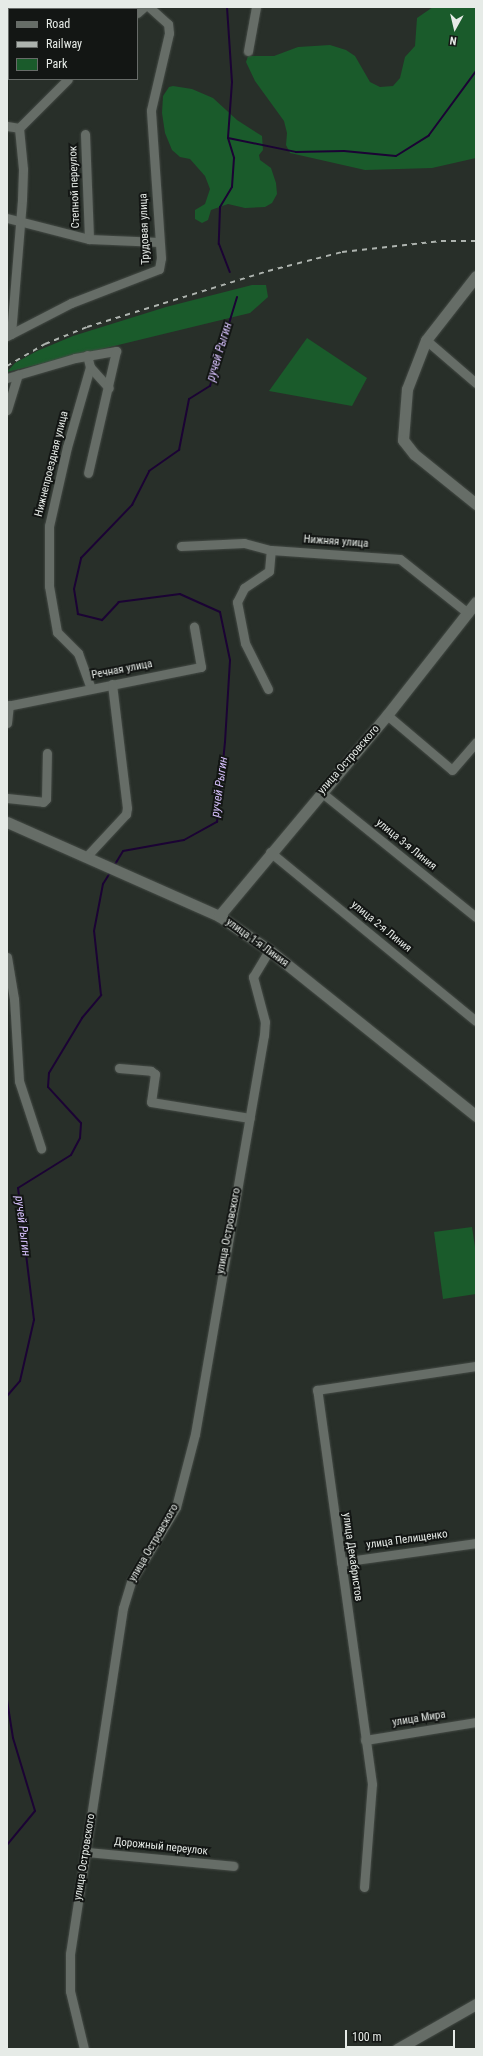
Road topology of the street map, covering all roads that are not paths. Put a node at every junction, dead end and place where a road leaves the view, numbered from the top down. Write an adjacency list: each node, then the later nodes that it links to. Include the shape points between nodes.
1 (150, 7): 11 (street, Трудовая улица, via 168,24 168,42 154,86 151,110)
2 (256, 7): 3 (street)
3 (248, 51)
4 (67, 80): 6 (street)
5 (7, 126): 6 (street)
6 (19, 128): 9 (street, via 22,169)
7 (85, 134): 10 (street, Степной переулок)
8 (7, 218): 9 (street, Степной переулок)
9 (18, 222): 10 (street, Степной переулок); 13 (street)
10 (89, 239): 11 (street, Степной переулок)
11 (159, 242): 13 (street, Трудовая улица, via 161,264 156,272 71,303)
12 (476, 276): 14 (street)
13 (9, 335)
14 (426, 340): 19 (street); 23 (street, via 407,388 403,440 414,454)
15 (87, 355): 16 (street); 17 (street); 20 (street, via 116,351)
16 (90, 367): 20 (street); 30 (street, Нижнепроездная улица, via 67,447 49,526 49,586 57,632 78,653)
17 (18, 375): 18 (street); 21 (street)
18 (7, 378)
19 (476, 383)
20 (109, 388): 22 (street)
21 (7, 410)
22 (88, 473)
23 (476, 504)
24 (181, 546): 25 (street, Нижняя улица, via 244,543)
25 (271, 550): 27 (street, Нижняя улица, via 400,559); 31 (street, via 269,571 244,588 237,602 245,643)
26 (476, 602): 27 (street, улица Островского)
27 (468, 613): 33 (street, улица Островского)
28 (194, 627): 29 (street, Речная улица, via 201,667)
29 (112, 684): 30 (street, Речная улица); 41 (street, via 127,808)
30 (91, 688): 32 (street, Речная улица)
31 (268, 689)
32 (8, 705): 34 (street)
33 (387, 715): 35 (street, via 452,770); 37 (street, улица Островского)
34 (7, 723)
35 (476, 742)
36 (48, 753): 38 (street, via 46,800 38,802)
37 (321, 792): 40 (street, улица Островского); 43 (street, улица 3-я Линия)
38 (7, 798)
39 (7, 822): 41 (street, улица 1-я Линия)
40 (270, 852): 42 (street, улица Островского); 47 (street, улица 2-я Линия)
41 (86, 857): 42 (street, улица 1-я Линия)
42 (219, 916): 44 (street, улица 1-я Линия)
43 (476, 917)
44 (269, 950): 49 (street, улица 1-я Линия); 50 (street, улица Островского, via 253,977 265,1028)
45 (7, 957): 46 (street)
46 (10, 999): 51 (street, via 19,1081)
47 (476, 1021)
48 (119, 1068): 50 (street, via 151,1071 155,1074 151,1102)
49 (476, 1116)
50 (250, 1118): 57 (street, улица Островского, via 195,1434 181,1494 176,1507 131,1582 123,1608)
51 (41, 1148)
52 (476, 1366): 54 (street, улица Декабристов, via 318,1390)
53 (476, 1543): 54 (street, улица Пелищенко)
54 (341, 1562): 56 (street, улица Декабристов)
55 (476, 1722): 56 (street, улица Мира)
56 (365, 1740): 59 (street, улица Декабристов, via 372,1784)
57 (86, 1852): 58 (street, Дорожный переулок); 61 (street, улица Островского, via 69,1972 70,1991)
58 (233, 1866)
59 (364, 1887)
60 (476, 2004): 62 (street)
61 (84, 2049)
62 (397, 2049)

